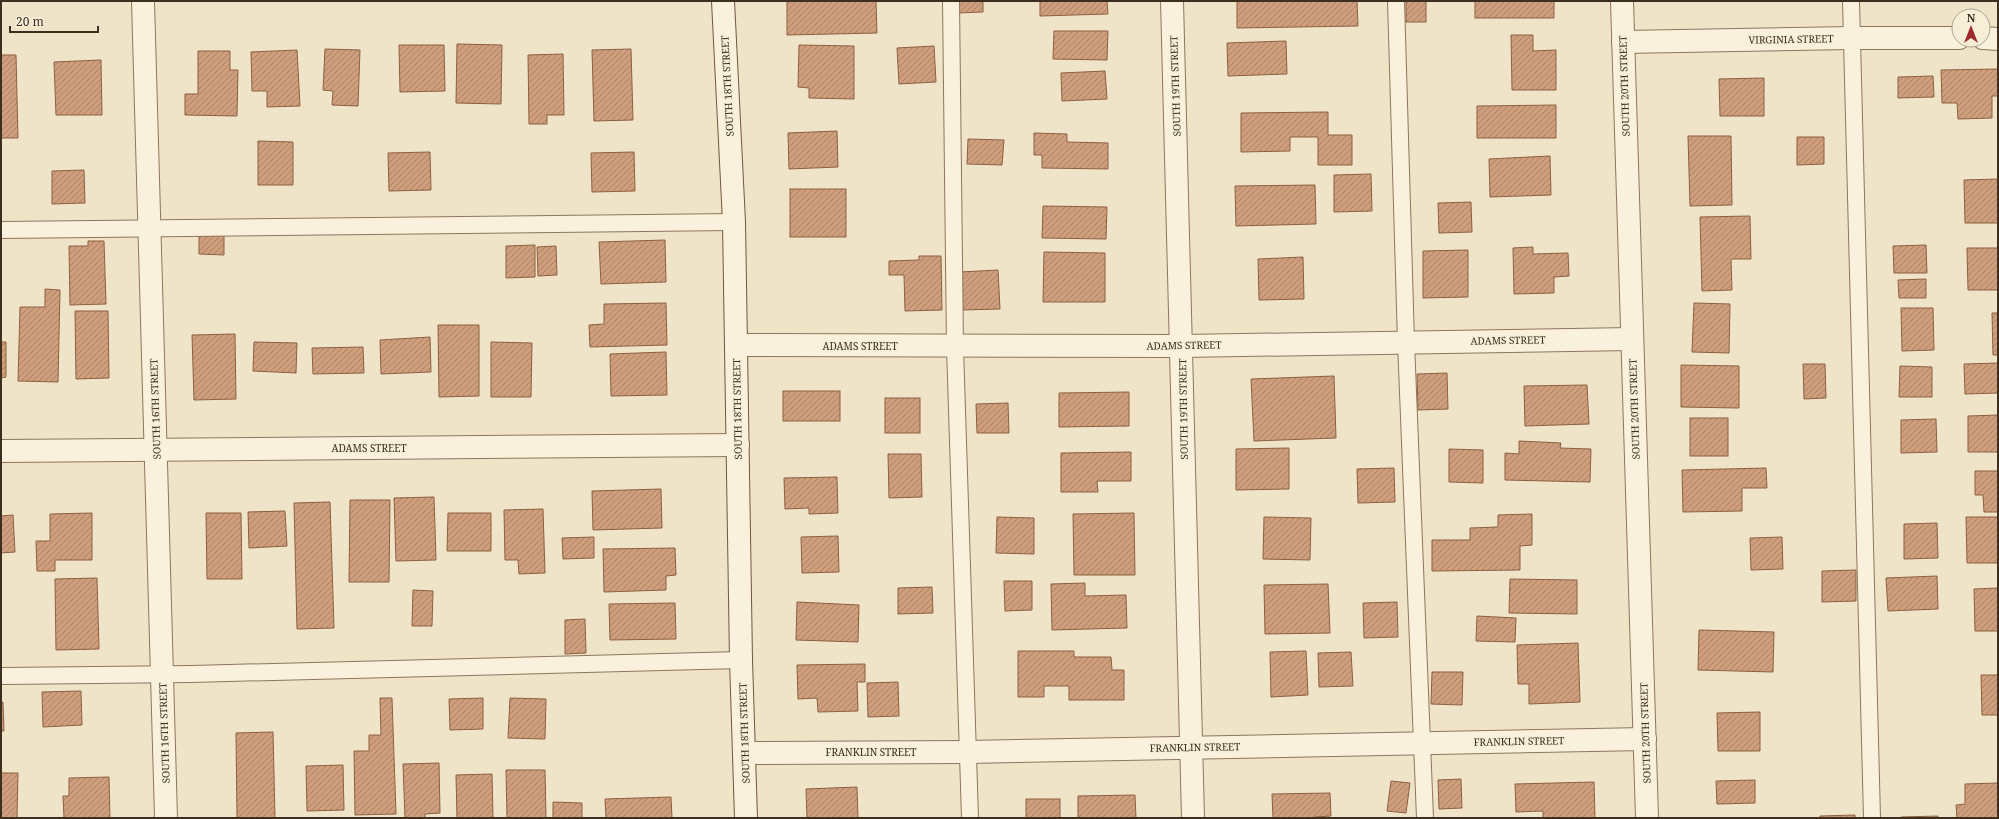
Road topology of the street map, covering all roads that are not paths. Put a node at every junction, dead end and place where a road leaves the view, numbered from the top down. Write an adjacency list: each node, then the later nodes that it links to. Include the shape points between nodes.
1 (143, 1): 12 (street, SOUTH 16TH STREET)
2 (723, 1): 11 (street, SOUTH 18TH STREET)
3 (951, 1): 18 (lane)
4 (1172, 1): 17 (street, SOUTH 19TH STREET)
5 (1396, 1): 15 (lane)
6 (1622, 1): 10 (street, SOUTH 20TH STREET)
7 (1851, 1): 8 (lane)
8 (1852, 38): 9 (street, VIRGINIA STREET); 10 (street, VIRGINIA STREET); 36 (lane)
9 (1951, 38)
10 (1623, 42): 14 (street, SOUTH 20TH STREET)
11 (734, 222): 12 (lane); 16 (street, SOUTH 18TH STREET)
12 (149, 227): 13 (lane); 20 (street, SOUTH 16TH STREET)
13 (1, 230)
14 (1632, 339): 15 (street, ADAMS STREET); 25 (street, SOUTH 20TH STREET)
15 (1406, 342): 17 (street, ADAMS STREET); 26 (lane)
16 (736, 345): 18 (street, ADAMS STREET); 19 (street, SOUTH 18TH STREET)
17 (1182, 346): 18 (street, ADAMS STREET); 27 (street, SOUTH 19TH STREET)
18 (955, 347): 28 (lane)
19 (738, 445): 20 (street, ADAMS STREET); 22 (street, SOUTH 18TH STREET)
20 (156, 449): 21 (street, ADAMS STREET); 23 (street, SOUTH 16TH STREET)
21 (1, 451)
22 (741, 660): 23 (lane); 29 (street, SOUTH 18TH STREET)
23 (162, 675): 24 (lane); 30 (street, SOUTH 16TH STREET)
24 (1, 676)
25 (1645, 739): 26 (street, FRANKLIN STREET); 35 (street, SOUTH 20TH STREET)
26 (1423, 743): 27 (street, FRANKLIN STREET); 34 (lane)
27 (1190, 748): 28 (street, FRANKLIN STREET); 33 (street, SOUTH 19TH STREET)
28 (967, 752): 29 (street, FRANKLIN STREET); 32 (lane)
29 (745, 753): 31 (street, SOUTH 18TH STREET)
30 (166, 818)
31 (746, 818)
32 (970, 818)
33 (1193, 818)
34 (1425, 818)
35 (1647, 818)
36 (1872, 818)

